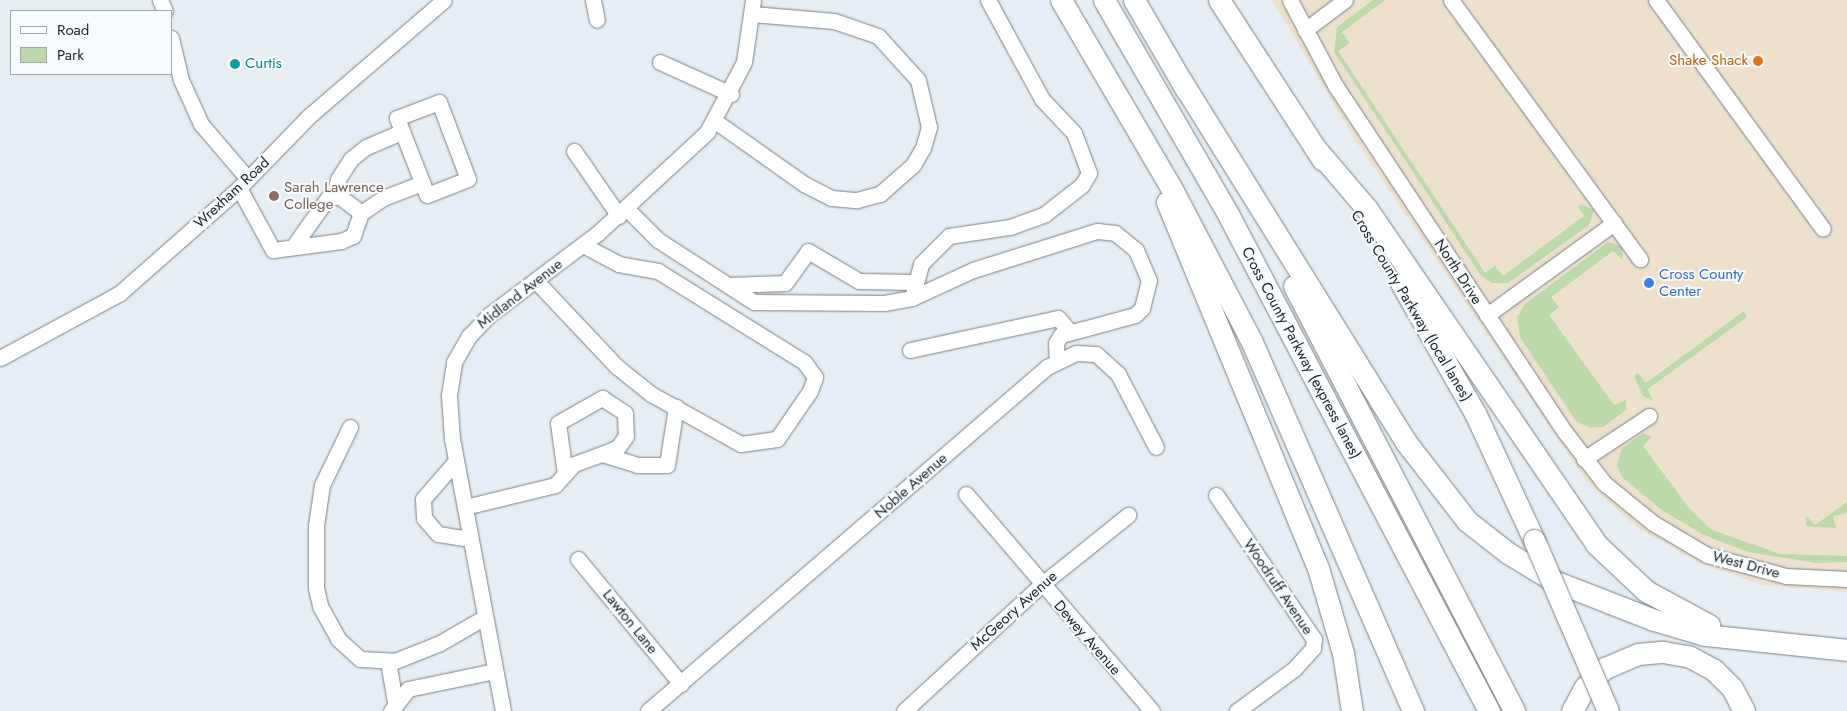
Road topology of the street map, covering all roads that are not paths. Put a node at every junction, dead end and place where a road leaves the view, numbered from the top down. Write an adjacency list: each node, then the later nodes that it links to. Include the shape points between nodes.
1 (444, 0): 27 (street, Wrexham Road, via 308,117)
2 (593, 0): 14 (street)
3 (988, 0): 37 (street, via 1042,99 1074,133 1089,173 1082,185 1045,214 1010,227 949,236 921,264)
4 (1061, 0): 23 (highway)
5 (1104, 0): 76 (highway, Cross County Parkway (express lanes), via 1238,232)
6 (1134, 0): 19 (highway, Cross County Parkway (express lanes))
7 (1220, 0): 15 (highway, Cross County Parkway (local lanes))
8 (1224, 0): 15 (highway)
9 (1290, 0): 16 (street, North Drive)
10 (1345, 0): 16 (street)
11 (1451, 0): 31 (street)
12 (1656, 0): 32 (street)
13 (753, 7): 20 (street, Midland Avenue, via 744,62); 21 (street, via 834,21 878,36 918,80 928,127 923,148 913,165 880,194 857,200 832,198 804,184)
14 (597, 20)
15 (1238, 28): 24 (highway, Cross County Parkway (local lanes))
16 (1305, 30): 40 (street, North Drive, via 1335,85)
17 (172, 42): 27 (street, via 181,80 201,124)
18 (660, 62): 20 (street)
19 (1180, 79): 63 (highway, via 1405,441 1467,521 1530,567 1599,600 1705,635); 77 (highway, Cross County Parkway (express lanes), via 1285,269)
20 (731, 94): 21 (street, Midland Avenue)
21 (714, 121): 29 (street, Midland Avenue)
22 (402, 132): 26 (street); 26 (street, via 397,118 439,102 468,179 426,195); 28 (street, via 366,147 351,159 338,179)
23 (1146, 143): 68 (highway, via 1251,340); 75 (highway, via 1180,239 1318,568 1338,631)
24 (1316, 150): 63 (highway, via 1367,209 1596,544 1628,577 1666,604 1708,625); 79 (highway, Cross County Parkway (local lanes), bridge, via 1435,339 1534,540)
25 (574, 151): 29 (street)
26 (422, 183): 30 (street, via 383,198)
27 (244, 184): 33 (street, via 272,250); 43 (street, Wrexham Road, via 120,293)
28 (334, 197): 30 (street, via 356,205); 33 (street, via 319,207)
29 (623, 212): 34 (street, Midland Avenue); 38 (street, via 658,240)
30 (361, 213): 33 (street, via 353,236 341,241)
31 (1614, 223): 35 (street); 40 (street)
32 (1823, 229)
33 (295, 244)
34 (583, 246): 36 (street, Midland Avenue); 45 (street, via 619,264 658,271 804,362 815,377 803,405 777,439 741,444)
35 (1640, 259)
36 (536, 281): 45 (street, via 616,366); 51 (street, Midland Avenue, via 476,327 454,362 449,402)
37 (914, 282): 38 (street, via 859,281 808,251 785,283); 39 (street)
38 (726, 285): 39 (street, via 754,302 884,303)
39 (912, 298): 41 (street, via 973,270 1097,232 1115,233 1136,250 1149,280 1142,308 1135,315)
40 (1486, 315): 50 (street, North Drive)
41 (1070, 332): 42 (street, via 1065,322 1058,318); 44 (street, via 1058,338)
42 (910, 350)
43 (0, 358)
44 (1057, 362): 48 (street, Noble Avenue, via 1076,353 1096,354 1118,374); 67 (street, Noble Avenue, via 1032,378)
45 (676, 407): 49 (street, via 667,465 637,465)
46 (1649, 416): 50 (street)
47 (350, 427): 65 (street, via 322,485 316,525 316,588 320,606 338,639 360,659)
48 (1156, 447)
49 (602, 454): 52 (street, via 574,464); 52 (street, via 618,447 626,436 625,413 602,398 558,423)
50 (1584, 459): 57 (street, North Drive)
51 (456, 461): 55 (street, Midland Avenue); 58 (street, via 423,499 424,518 438,534)
52 (565, 474): 55 (street, via 555,485)
53 (966, 494): 61 (street, Dewey Avenue, via 1022,555)
54 (1216, 495): 74 (street, Woodruff Avenue, via 1314,639 1313,648 1294,668)
55 (465, 507): 58 (street, Midland Avenue)
56 (1128, 516): 61 (street, McGeory Avenue)
57 (1653, 523): 60 (street, West Drive, via 1707,555 1744,567 1786,576)
58 (471, 539): 62 (street, Midland Avenue)
59 (578, 559): 67 (street, Lawton Lane)
60 (1847, 579)
61 (1041, 585): 72 (street, McGeory Avenue); 73 (street, Dewey Avenue)
62 (485, 617): 65 (street, via 434,646); 66 (street, Midland Avenue)
63 (1761, 642): 64 (highway)
64 (1847, 650)
65 (388, 662): 69 (street)
66 (495, 671): 69 (street, via 416,687); 70 (street, Midland Avenue)
67 (681, 684): 71 (street, Noble Avenue)
68 (1409, 702)
69 (393, 706)
70 (503, 711)
71 (648, 711)
72 (904, 711)
73 (1152, 711)
74 (1237, 711)
75 (1352, 711)
76 (1488, 711)
77 (1514, 711)
78 (1572, 711): 80 (highway, via 1585,687 1605,668 1650,652 1690,657 1714,670 1732,688)
79 (1608, 711)
80 (1744, 711)

